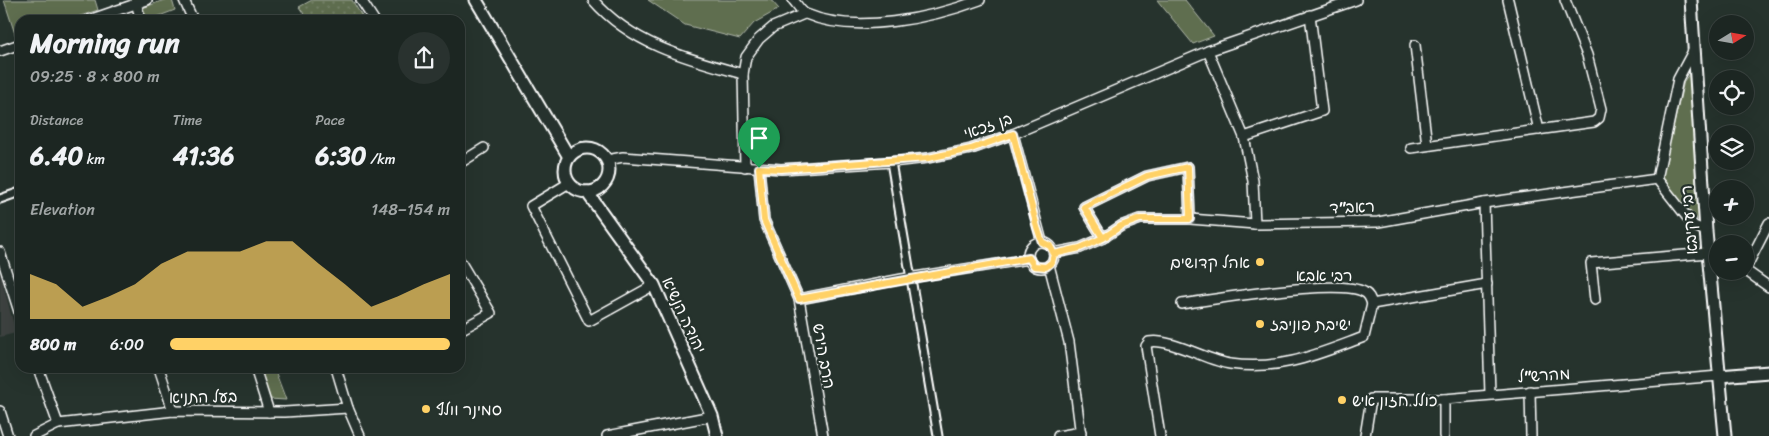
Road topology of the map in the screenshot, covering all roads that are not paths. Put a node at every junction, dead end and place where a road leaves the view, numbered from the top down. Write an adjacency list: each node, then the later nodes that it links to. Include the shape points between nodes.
1 (147, 0): 12 (street)
2 (184, 0): 17 (street)
3 (361, 0): 18 (street)
4 (476, 0): 32 (street)
5 (593, 0): 25 (street, via 642,40 685,58)
6 (793, 0): 14 (street)
7 (980, 0): 14 (street, via 945,13 872,23 838,22)
8 (1356, 0): 13 (street, בן זכאי)
9 (1508, 0): 26 (street)
10 (1565, 0): 26 (street, via 1586,55 1601,109 1600,118 1594,122)
11 (1691, 0): 24 (street, רבי עקיבא)
12 (135, 2): 15 (street); 16 (street)
13 (1338, 3): 19 (street, בן זכאי)
14 (804, 14): 25 (street, via 773,27 759,39 746,57)
15 (102, 15)
16 (139, 15)
17 (191, 15)
18 (371, 15)
19 (1310, 15): 23 (street, בן זכאי); 28 (street, via 1322,111)
20 (15, 46): 22 (street)
21 (1415, 46): 29 (street)
22 (0, 51)
23 (1208, 51): 27 (street, בן זכאי); 28 (street)
24 (1693, 51): 38 (street, via 1678,78); 47 (street, רבי עקיבא)
25 (743, 74): 36 (street)
26 (1538, 130): 29 (street)
27 (1013, 134): 35 (street, בן זכאי, via 971,149); 49 (street)
28 (1244, 136): 46 (street, via 1253,181)
29 (1427, 145): 31 (street)
30 (484, 148): 33 (street)
31 (1411, 148)
32 (568, 156): 34 (street, via 589,147 603,153); 39 (street, via 564,170)
33 (465, 160)
34 (608, 160): 36 (street, בן זכאי, via 623,157); 40 (street, via 606,182)
35 (891, 162): 37 (street, בן זכאי); 59 (street)
36 (745, 167): 37 (street, בן זכאי)
37 (759, 168): 65 (street, הרב הירש, via 764,220)
38 (1657, 179): 43 (street, ראב"ד); 47 (street, via 1694,226)
39 (569, 183): 40 (street); 62 (street, via 531,206 589,322)
40 (587, 192): 62 (street, יהודה הנשיא)
41 (15, 194): 42 (street)
42 (0, 199)
43 (1484, 203): 46 (street, ראב"ד, via 1378,222); 61 (street)
44 (1190, 219): 46 (street, ראב"ד); 48 (street, ראב"ד, via 1140,219); 48 (street, via 1188,167 1147,176 1084,207)
45 (1769, 223): 52 (street)
46 (1255, 224)
47 (1706, 231): 50 (street, רבי עקיבא)
48 (1103, 238): 54 (street, ראב"ד)
49 (1042, 242): 54 (street, via 1050,246); 55 (street, via 1031,247)
50 (1709, 244)
51 (0, 252): 64 (street)
52 (1754, 252)
53 (1709, 253): 66 (street, via 1591,263)
54 (1054, 254): 56 (street)
55 (1029, 258): 56 (street, via 1030,263 1038,268); 59 (street)
56 (1050, 265): 85 (street, via 1069,342)
57 (465, 269): 69 (street, via 491,313)
58 (1754, 276): 63 (street)
59 (911, 278): 65 (street); 92 (street)
60 (1713, 280): 75 (street, רבי עקיבא)
61 (1487, 284): 68 (street); 77 (street)
62 (654, 285): 83 (street, יהודה הנשיא)
63 (1769, 287)
64 (15, 299)
65 (799, 299): 91 (street, הרב הירש)
66 (1595, 300)
67 (1182, 304): 68 (street, רבי אבא, via 1278,290 1341,288 1362,291 1370,297)
68 (1372, 304): 94 (street, via 1364,337 1323,353 1275,366 1229,364 1154,342 1146,346)
69 (465, 327)
70 (1769, 372): 75 (street)
71 (40, 373): 84 (street)
72 (161, 373): 81 (street)
73 (257, 373): 82 (street)
74 (338, 373): 79 (street)
75 (1719, 376): 76 (street, מהרש"ל); 98 (street, רבי עקיבא)
76 (1530, 391): 77 (street, מהרש"ל); 97 (street)
77 (1490, 394): 78 (street, מהרש"ל)
78 (1444, 399): 95 (street, מהרש"ל, via 1371,399); 96 (street)
79 (348, 408): 82 (street, בעל התניא); 88 (street)
80 (0, 411): 86 (street)
81 (173, 411): 82 (street, בעל התניא); 84 (street, בעל התניא)
82 (269, 412)
83 (712, 416): 89 (street); 90 (street, יהודה הנשיא)
84 (58, 424): 87 (street)
85 (1081, 434): 93 (street)
86 (8, 436)
87 (34, 436)
88 (360, 436)
89 (607, 436)
90 (716, 436)
91 (823, 436)
92 (938, 436)
93 (1058, 436)
94 (1160, 436)
95 (1366, 436)
96 (1444, 436)
97 (1531, 436)
98 (1725, 436)

